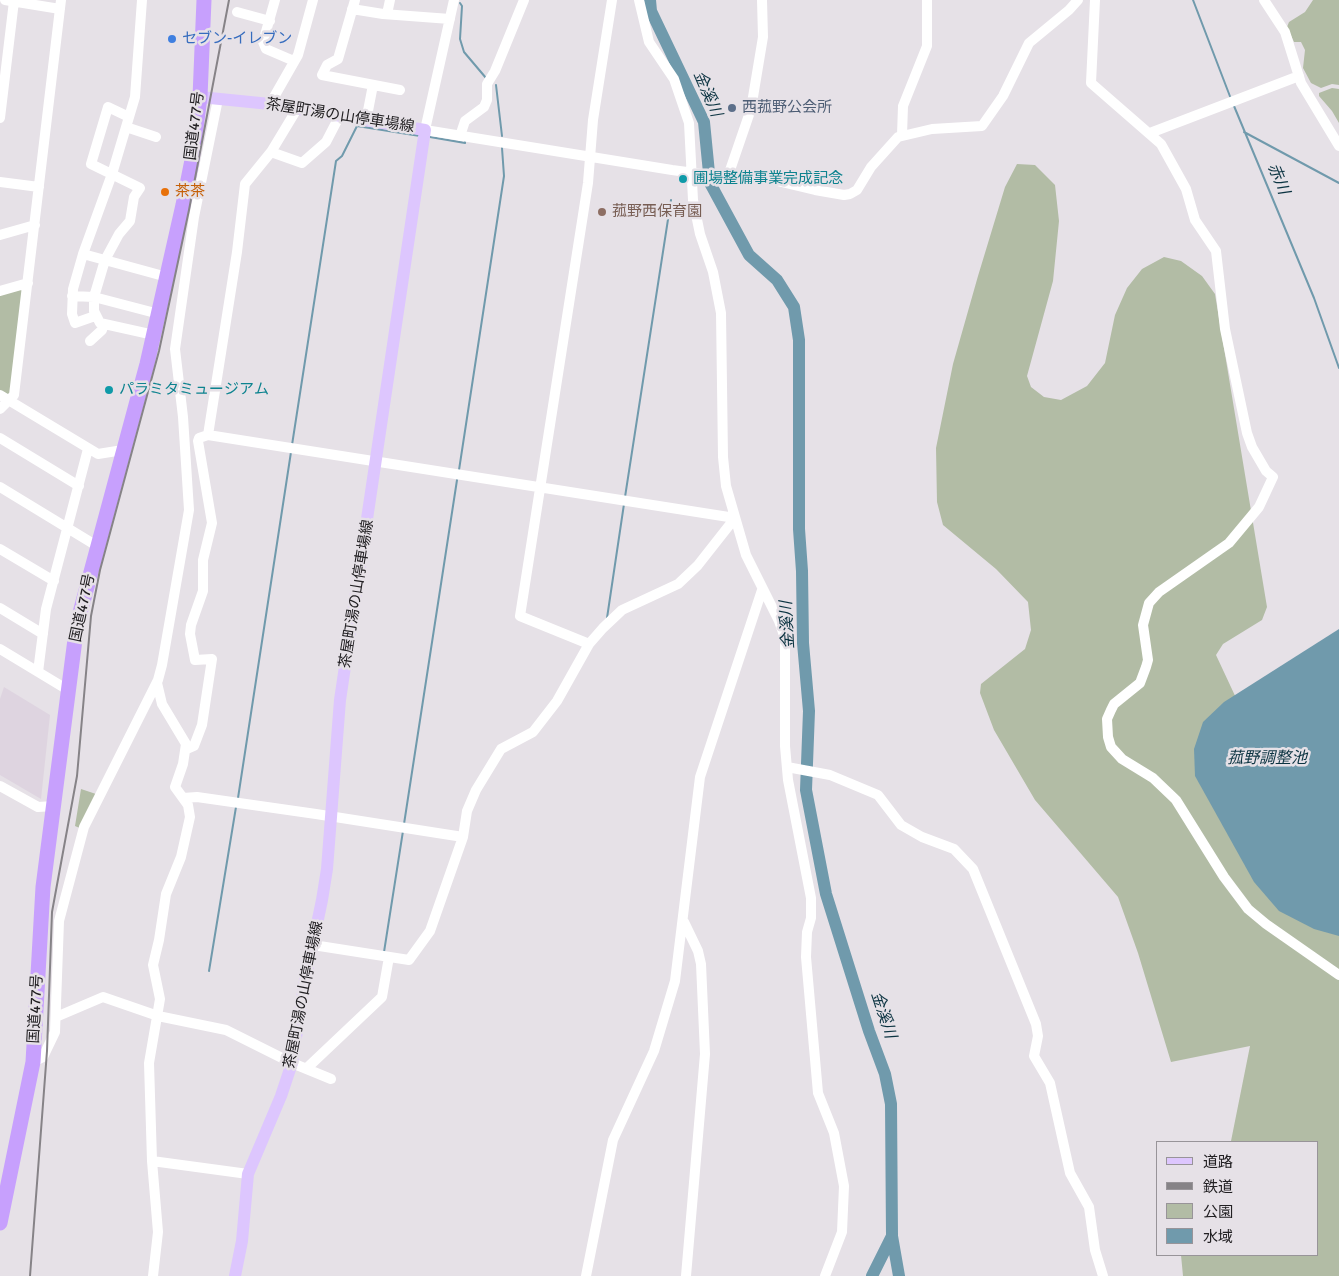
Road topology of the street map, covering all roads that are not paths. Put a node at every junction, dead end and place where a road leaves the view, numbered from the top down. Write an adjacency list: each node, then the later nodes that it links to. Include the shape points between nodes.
1 (142, 0): 35 (street, via 136,90)
2 (204, 0): 28 (highway, 国道477号)
3 (275, 0): 21 (street)
4 (313, 0): 23 (street)
5 (390, 0): 19 (street)
6 (454, 0): 20 (street)
7 (524, 0): 40 (street, via 489,80 484,107 465,121)
8 (612, 0): 43 (street)
9 (639, 0): 44 (street, via 649,42 674,80 689,123)
10 (762, 0): 46 (street, via 763,37 751,109)
11 (927, 0): 38 (street, via 927,46 903,106)
12 (1078, 0): 38 (street, via 1029,42 1003,96 982,126 932,129)
13 (1095, 0): 36 (street, via 1090,83)
14 (1264, 0): 24 (street, via 1285,32)
15 (10, 1): 17 (street); 22 (street)
16 (354, 4): 19 (street); 25 (street, via 338,59 327,65 322,75)
17 (60, 5): 48 (street)
18 (237, 12): 21 (street)
19 (387, 14): 20 (street)
20 (450, 19): 37 (street)
21 (270, 20): 23 (street, via 263,42 266,49)
22 (4, 51): 27 (street)
23 (294, 61): 30 (street)
24 (1299, 76): 36 (street); 41 (street)
25 (373, 85): 26 (street); 34 (street)
26 (400, 90)
27 (1, 94): 33 (street)
28 (200, 97): 29 (main road, 茶屋町湯の山停車場線); 53 (highway, 国道477号, via 192,160)
29 (218, 99): 30 (main road, 茶屋町湯の山停車場線); 84 (street, via 192,226 175,348 189,510)
30 (270, 104): 31 (main road, 茶屋町湯の山停車場線)
31 (297, 109): 32 (main road, 茶屋町湯の山停車場線); 42 (street)
32 (339, 117): 34 (main road, 茶屋町湯の山停車場線); 42 (street, via 326,142 302,163)
33 (0, 118)
34 (366, 121): 37 (main road, 茶屋町湯の山停車場線)
35 (128, 122): 39 (street); 45 (street); 45 (street, via 108,107 91,164)
36 (1150, 133): 96 (street, via 1174,165 1186,189 1195,220 1216,251 1225,329 1247,433 1266,471 1273,477 1259,507 1230,543 1159,592 1150,603 1143,625 1148,660 1146,668 1140,683 1114,704 1107,719 1108,737 1111,747 1122,759 1153,778 1176,800 1248,909)
37 (425, 134): 40 (street); 69 (main road, 茶屋町湯の山停車場線)
38 (902, 135): 46 (street, via 883,151 860,186 850,194 815,190 752,175)
39 (156, 137)
40 (464, 137): 43 (street)
41 (1339, 146)
42 (271, 152): 65 (street, via 245,184)
43 (589, 156): 44 (street); 72 (street, via 588,184)
44 (694, 172): 46 (street); 73 (street, via 693,200 698,227 720,302 723,457 726,486)
45 (112, 174): 51 (street); 52 (street, via 140,188 134,197 130,221)
46 (726, 176)
47 (0, 182): 48 (street)
48 (39, 187): 49 (street)
49 (34, 225): 50 (street); 54 (street)
50 (0, 235)
51 (83, 254): 52 (street); 56 (street)
52 (104, 260): 53 (street); 57 (street)
53 (167, 277): 58 (highway, 国道477号)
54 (28, 283): 55 (street); 63 (street, via 14,395)
55 (0, 291)
56 (72, 296): 57 (street); 59 (street, via 75,323)
57 (94, 297): 58 (street); 59 (street)
58 (159, 314): 61 (highway, 国道477号)
59 (95, 316): 60 (street)
60 (104, 324): 61 (street); 62 (street)
61 (154, 335): 68 (highway, 国道477号)
62 (90, 341)
63 (4, 398): 64 (street); 67 (street)
64 (0, 409)
65 (208, 435): 69 (street); 86 (street, via 198,440 212,523 203,560 202,591 190,629 195,660 212,659 202,725 194,746)
66 (0, 438): 70 (street)
67 (88, 449): 68 (street, via 98,454); 70 (street)
68 (124, 450): 75 (highway, 国道477号)
69 (376, 463): 72 (street); 91 (main road, 茶屋町湯の山停車場線, via 340,700)
70 (79, 486): 74 (street)
71 (0, 487): 74 (street)
72 (540, 488): 73 (street); 81 (street, via 520,616)
73 (735, 518): 78 (street, via 746,555); 81 (street, via 698,565 678,584 622,610)
74 (67, 528): 75 (street); 77 (street)
75 (97, 546): 85 (highway, 国道477号, via 79,616)
76 (0, 549): 77 (street)
77 (54, 581): 80 (street)
78 (762, 590): 87 (street, via 785,638 785,746); 93 (street, via 700,778)
79 (0, 608): 80 (street)
80 (43, 634): 83 (street)
81 (589, 644): 92 (street, via 557,701 532,732 501,748 467,811)
82 (0, 649): 83 (street)
83 (38, 672): 85 (street)
84 (157, 683): 86 (street, via 162,704); 98 (street, via 84,827 74,860 59,921)
85 (68, 690): 90 (highway, 国道477号)
86 (187, 749): 89 (street, via 175,788)
87 (789, 768): 110 (street, via 811,898 806,957 819,1099 834,1133 844,1186 842,1232); 111 (street, via 830,775 878,795 901,824 922,837 954,849 973,869 1036,1024 1038,1036 1034,1056 1050,1083 1070,1173 1089,1208 1095,1250)
88 (0, 786): 90 (street, via 38,807)
89 (183, 798): 91 (street, via 197,797); 97 (street, via 190,817 181,857 166,894 153,965 160,999)
90 (54, 806): 99 (highway, 国道477号, via 43,887)
91 (331, 817): 92 (street); 94 (main road, 茶屋町湯の山停車場線, via 327,869)
92 (463, 837): 95 (street, via 430,931 409,960)
93 (684, 922): 108 (street, via 666,1016 639,1088 613,1140); 109 (street, via 701,964 704,1054)
94 (313, 945): 95 (street); 100 (main road, 茶屋町湯の山停車場線)
95 (389, 957): 101 (street, via 382,997)
96 (1339, 975)
97 (158, 1016): 98 (street, via 103,997); 100 (street, via 226,1030); 103 (street, via 149,1063)
98 (56, 1017): 99 (street, via 52,1041 43,1057)
99 (33, 1062): 105 (highway, 国道477号)
100 (292, 1063): 101 (street); 104 (main road, 茶屋町湯の山停車場線)
101 (307, 1068): 102 (street)
102 (331, 1079)
103 (152, 1161): 104 (street); 106 (street, via 158,1232)
104 (248, 1174): 107 (main road, 茶屋町湯の山停車場線)
105 (0, 1223)
106 (153, 1276)
107 (235, 1276)
108 (586, 1276)
109 (686, 1276)
110 (825, 1276)
111 (1103, 1276)

